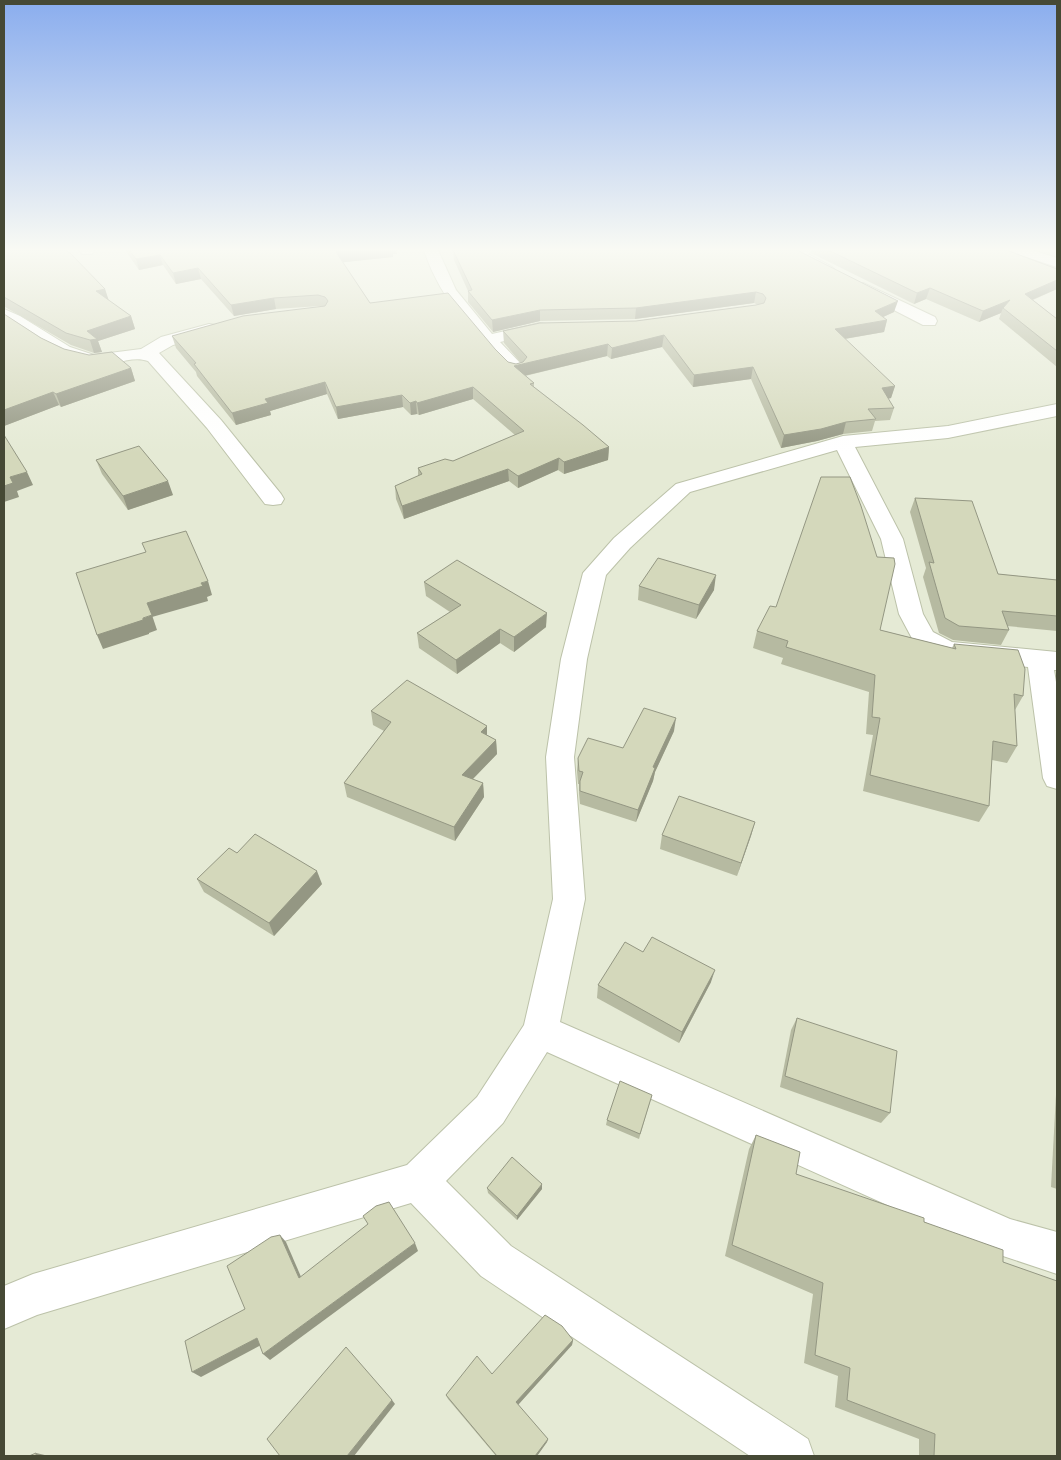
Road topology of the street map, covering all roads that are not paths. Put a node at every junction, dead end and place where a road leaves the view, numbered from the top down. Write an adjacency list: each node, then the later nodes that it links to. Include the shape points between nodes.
1 (10, 318): 8 (street, via 51,344 87,360)
2 (471, 318): 7 (street)
3 (923, 318): 4 (street)
4 (929, 321)
5 (229, 325): 8 (street, via 167,341)
6 (559, 328): 7 (street, via 540,328)
7 (488, 340): 9 (street)
8 (146, 353): 12 (street, via 159,362 214,424)
9 (516, 369)
10 (1057, 410): 11 (street, via 948,432)
11 (843, 442): 13 (street, via 892,539 911,614 924,638 947,650); 15 (street, via 683,488 622,543 595,573 574,659 560,757 569,899)
12 (274, 498)
13 (1049, 661): 14 (street)
14 (1057, 778)
15 (540, 1031): 16 (street, via 490,1110); 17 (street, via 1008,1239)
16 (418, 1181): 18 (street, via 33,1294); 19 (street, via 496,1260)
17 (1057, 1253)
18 (4, 1308)
19 (791, 1456)

